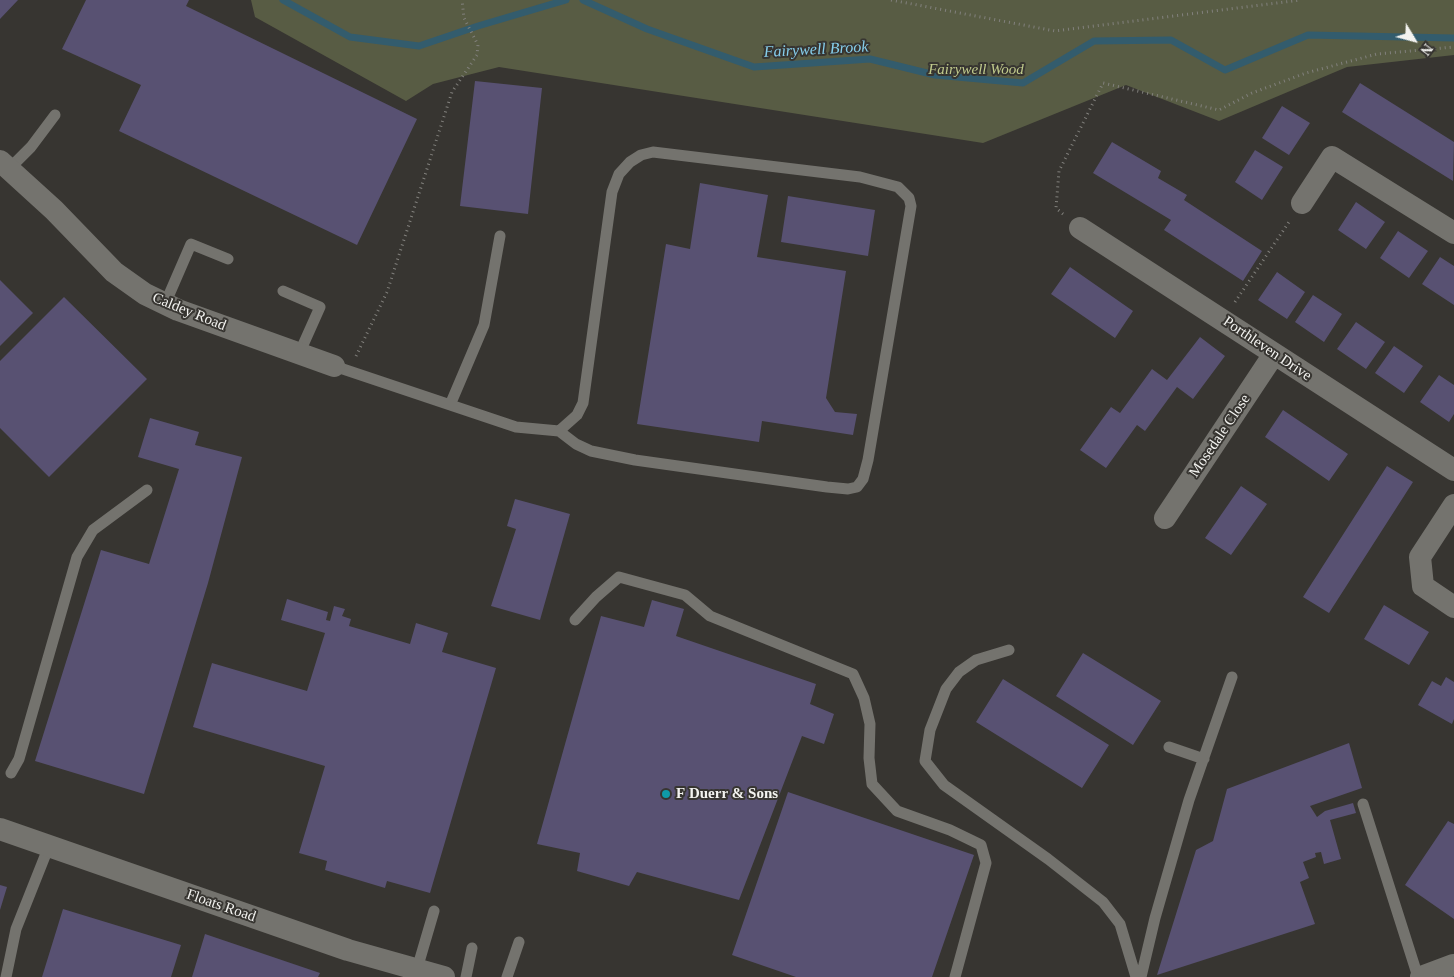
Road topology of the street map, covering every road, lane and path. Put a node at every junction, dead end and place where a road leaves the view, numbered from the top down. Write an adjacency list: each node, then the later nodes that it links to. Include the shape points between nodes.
1 (462, 0): 17 (path, via 462,11 478,46 477,55 452,92 387,292 365,341 354,359)
2 (891, 0): 3 (path, via 1055,31)
3 (1301, 0)
4 (1454, 47): 8 (path, via 1377,54 1314,70 1252,93 1219,110 1103,83 1059,171 1056,208)
5 (55, 115): 6 (lane, via 31,147)
6 (5, 165): 13 (street, Caldey Road, via 114,272)
7 (1302, 203): 9 (street, via 1332,157); 14 (path)
8 (1080, 228): 14 (street, Porthleven Drive)
9 (1454, 232)
10 (500, 236): 18 (lane, via 484,326)
11 (228, 259): 13 (lane, via 191,244)
12 (283, 291): 15 (lane, via 320,307)
13 (165, 304): 15 (street, Caldey Road)
14 (1223, 320): 16 (street, Porthleven Drive)
15 (299, 354): 17 (street, Caldey Road)
16 (1274, 354): 20 (street, Porthleven Drive); 23 (street, Mosedale Close)
17 (334, 366): 18 (lane)
18 (450, 405): 19 (lane, via 516,427)
19 (559, 431): 19 (lane, via 577,415 583,402 612,192 619,174 630,162 653,152 860,177 898,187 909,198 911,206 868,460 863,479 857,487 827,488 635,460 591,451)
20 (1454, 470)
21 (147, 490): 30 (lane, via 93,530 77,556 19,759)
22 (1454, 504): 24 (street, via 1420,556 1423,586)
23 (1165, 518)
24 (1454, 607)
25 (575, 620): 43 (lane, via 619,577 685,595 710,616 854,674 870,724 872,784 897,811 981,845 986,862)
26 (1009, 650): 44 (lane, via 976,660 958,672 946,689 930,730 925,761 944,785 1103,902 1120,924)
27 (1232, 676): 29 (lane)
28 (1169, 747): 29 (lane)
29 (1204, 758): 45 (lane, via 1155,918)
30 (11, 773)
31 (1363, 804): 46 (lane)
32 (0, 829): 33 (street, Floats Road)
33 (49, 846): 38 (street, Floats Road, via 348,950); 39 (lane, via 16,929)
34 (434, 911): 38 (lane)
35 (519, 942): 42 (lane)
36 (472, 948): 41 (lane)
37 (1452, 965): 46 (street)
38 (417, 970): 40 (street, Floats Road)
39 (6, 977)
40 (444, 977)
41 (466, 977)
42 (507, 977)
43 (955, 977)
44 (1136, 977)
45 (1141, 977)
46 (1420, 977)

